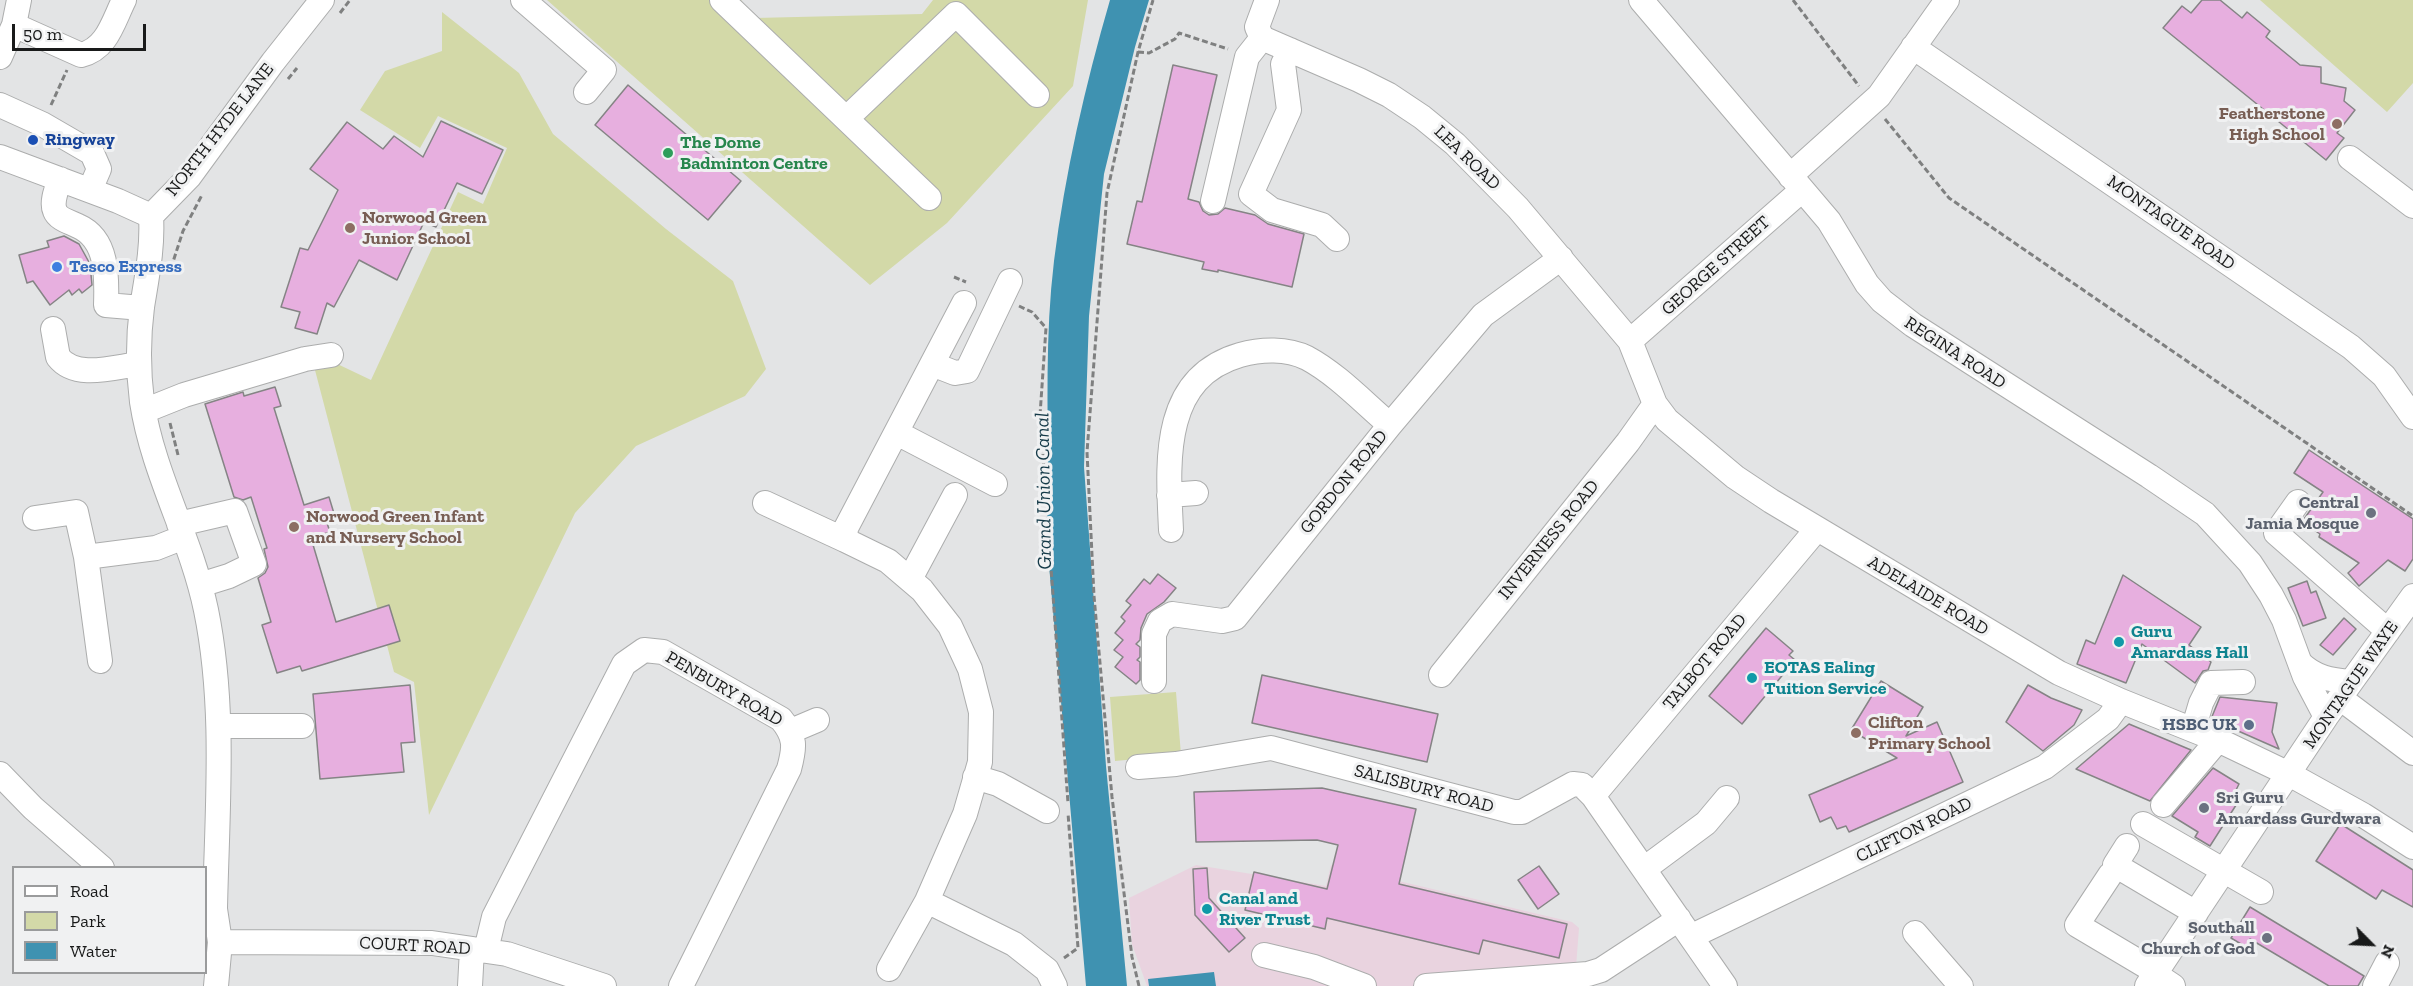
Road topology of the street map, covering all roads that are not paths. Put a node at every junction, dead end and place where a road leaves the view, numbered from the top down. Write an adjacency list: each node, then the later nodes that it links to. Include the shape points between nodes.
1 (19, 0): 9 (street)
2 (124, 0): 9 (street, via 100,46 81,55)
3 (322, 0): 26 (street, NORTH HYDE LANE, via 189,177)
4 (523, 0): 14 (street, via 604,70)
5 (722, 0): 17 (street)
6 (1267, 0): 10 (street, via 1257,27)
7 (1641, 0): 21 (street, REGINA ROAD)
8 (1947, 0): 11 (street, GEORGE STREET)
9 (14, 25): 13 (street)
10 (1260, 36): 12 (street, LEA ROAD); 24 (street, via 1247,57)
11 (1913, 47): 21 (street, GEORGE STREET, via 1872,103); 39 (street, MONTAGUE ROAD, via 2351,347 2384,376)
12 (1290, 50): 27 (street, via 1283,64 1289,110 1251,194 1272,210 1322,225); 28 (street, LEA ROAD, via 1359,80 1422,117 1484,173)
13 (0, 57)
14 (586, 92)
15 (1037, 95): 17 (street, via 956,14)
16 (0, 105): 22 (street, via 92,153 99,168)
17 (847, 118): 23 (street)
18 (0, 157): 20 (street)
19 (2350, 158): 25 (street)
20 (60, 179): 22 (street); 31 (street, via 54,211 85,229 95,240 106,269 106,305)
21 (1796, 183): 33 (street, GEORGE STREET); 59 (street, REGINA ROAD, via 1840,236 1867,284 1896,314 2205,514 2250,563 2271,595)
22 (90, 190): 26 (street)
23 (929, 198)
24 (1213, 201)
25 (2413, 206)
26 (151, 216): 31 (street, via 151,250)
27 (1337, 239)
28 (1561, 258): 33 (street, LEA ROAD); 40 (street, GORDON ROAD, via 1483,315)
29 (1006, 290): 35 (street, via 967,371 955,373)
30 (969, 295): 35 (street)
31 (142, 308): 36 (street)
32 (53, 329): 36 (street, via 58,357 73,368)
33 (1630, 341): 37 (street, ADELAIDE ROAD)
34 (331, 355): 38 (street, via 305,359)
35 (935, 359): 41 (street)
36 (139, 364): 38 (street)
37 (1655, 404): 49 (street, ADELAIDE ROAD, via 1667,420 1735,477); 60 (street, INVERNESS ROAD)
38 (154, 406): 50 (street, via 151,444)
39 (2413, 417)
40 (1390, 425): 45 (street, via 1306,358 1281,351 1255,351 1226,359 1204,373 1177,414 1170,440); 61 (street, GORDON ROAD, via 1235,618 1222,621 1172,614 1160,621 1154,634)
41 (897, 433): 42 (street); 52 (street, via 846,528)
42 (995, 484)
43 (1196, 493): 45 (street)
44 (955, 495): 54 (street)
45 (1169, 495): 51 (street)
46 (2298, 502): 57 (street, via 2276,533)
47 (765, 503): 52 (street)
48 (35, 518): 53 (street, via 76,512)
49 (1817, 529): 64 (street, ADELAIDE ROAD, via 2027,655); 77 (street, TALBOT ROAD)
50 (181, 530): 53 (street, via 156,548); 55 (street); 55 (street, via 235,511 254,564)
51 (1171, 530)
52 (845, 540): 54 (street, via 888,561)
53 (86, 557): 58 (street)
54 (910, 579): 76 (street, via 950,626 970,669 981,712 980,762)
55 (200, 585): 67 (street, via 216,673)
56 (2413, 596): 57 (street, MONTAGUE WAYE)
57 (2388, 631): 63 (street, MONTAGUE WAYE)
58 (100, 661)
59 (2300, 663): 63 (street, via 2309,672); 65 (street, REGINA ROAD)
60 (1441, 675)
61 (1154, 681)
62 (2243, 682): 69 (street, via 2211,683)
63 (2345, 689): 65 (street, MONTAGUE WAYE); 72 (street)
64 (2121, 701): 69 (street, ADELAIDE ROAD); 92 (street, CLIFTON ROAD, via 2108,719 2045,767)
65 (2326, 717): 75 (street, MONTAGUE WAYE)
66 (817, 720): 70 (street)
67 (219, 726): 68 (street); 90 (street)
68 (302, 726)
69 (2193, 730): 71 (street, ADELAIDE ROAD)
70 (792, 731): 95 (street, PENBURY ROAD, via 781,718 663,652 644,650 624,664); 104 (street, PENBURY ROAD, via 794,751 789,769)
71 (2218, 740): 75 (street, ADELAIDE ROAD); 79 (street)
72 (2413, 753)
73 (1138, 767): 77 (street, SALISBURY ROAD, via 1271,748 1514,812)
74 (0, 774): 84 (street)
75 (2289, 774): 83 (street, ADELAIDE ROAD); 86 (street, MONTAGUE WAYE)
76 (975, 777): 80 (street, via 998,784); 89 (street, via 965,814)
77 (1583, 790): 85 (street)
78 (1727, 798): 85 (street, via 1706,823)
79 (2163, 805)
80 (1047, 811)
81 (2143, 824): 86 (street)
82 (2127, 846): 91 (street, via 2115,865)
83 (2413, 847)
84 (101, 866)
85 (1644, 870): 92 (street)
86 (2224, 872): 88 (street); 91 (street, MONTAGUE WAYE)
87 (2110, 875): 100 (street, via 2077,925)
88 (2261, 892)
89 (927, 901): 98 (street); 99 (street, via 1014,944)
90 (210, 908): 94 (street)
91 (2196, 913): 100 (street, MONTAGUE WAYE)
92 (1679, 919): 106 (street, CLIFTON ROAD, via 1601,970 1588,974); 107 (street)
93 (1915, 933): 108 (street)
94 (220, 942): 95 (street, COURT ROAD, via 432,943); 101 (street)
95 (479, 950): 102 (street, PENBURY ROAD); 103 (street, COURT ROAD, via 507,954)
96 (1264, 955): 105 (street, via 1314,967)
97 (2387, 963): 109 (street)
98 (889, 969)
99 (1051, 978)
100 (2158, 979)
101 (216, 986)
102 (470, 986)
103 (604, 986)
104 (681, 986)
105 (1364, 986)
106 (1426, 986)
107 (1725, 986)
108 (1961, 986)
109 (2374, 986)

